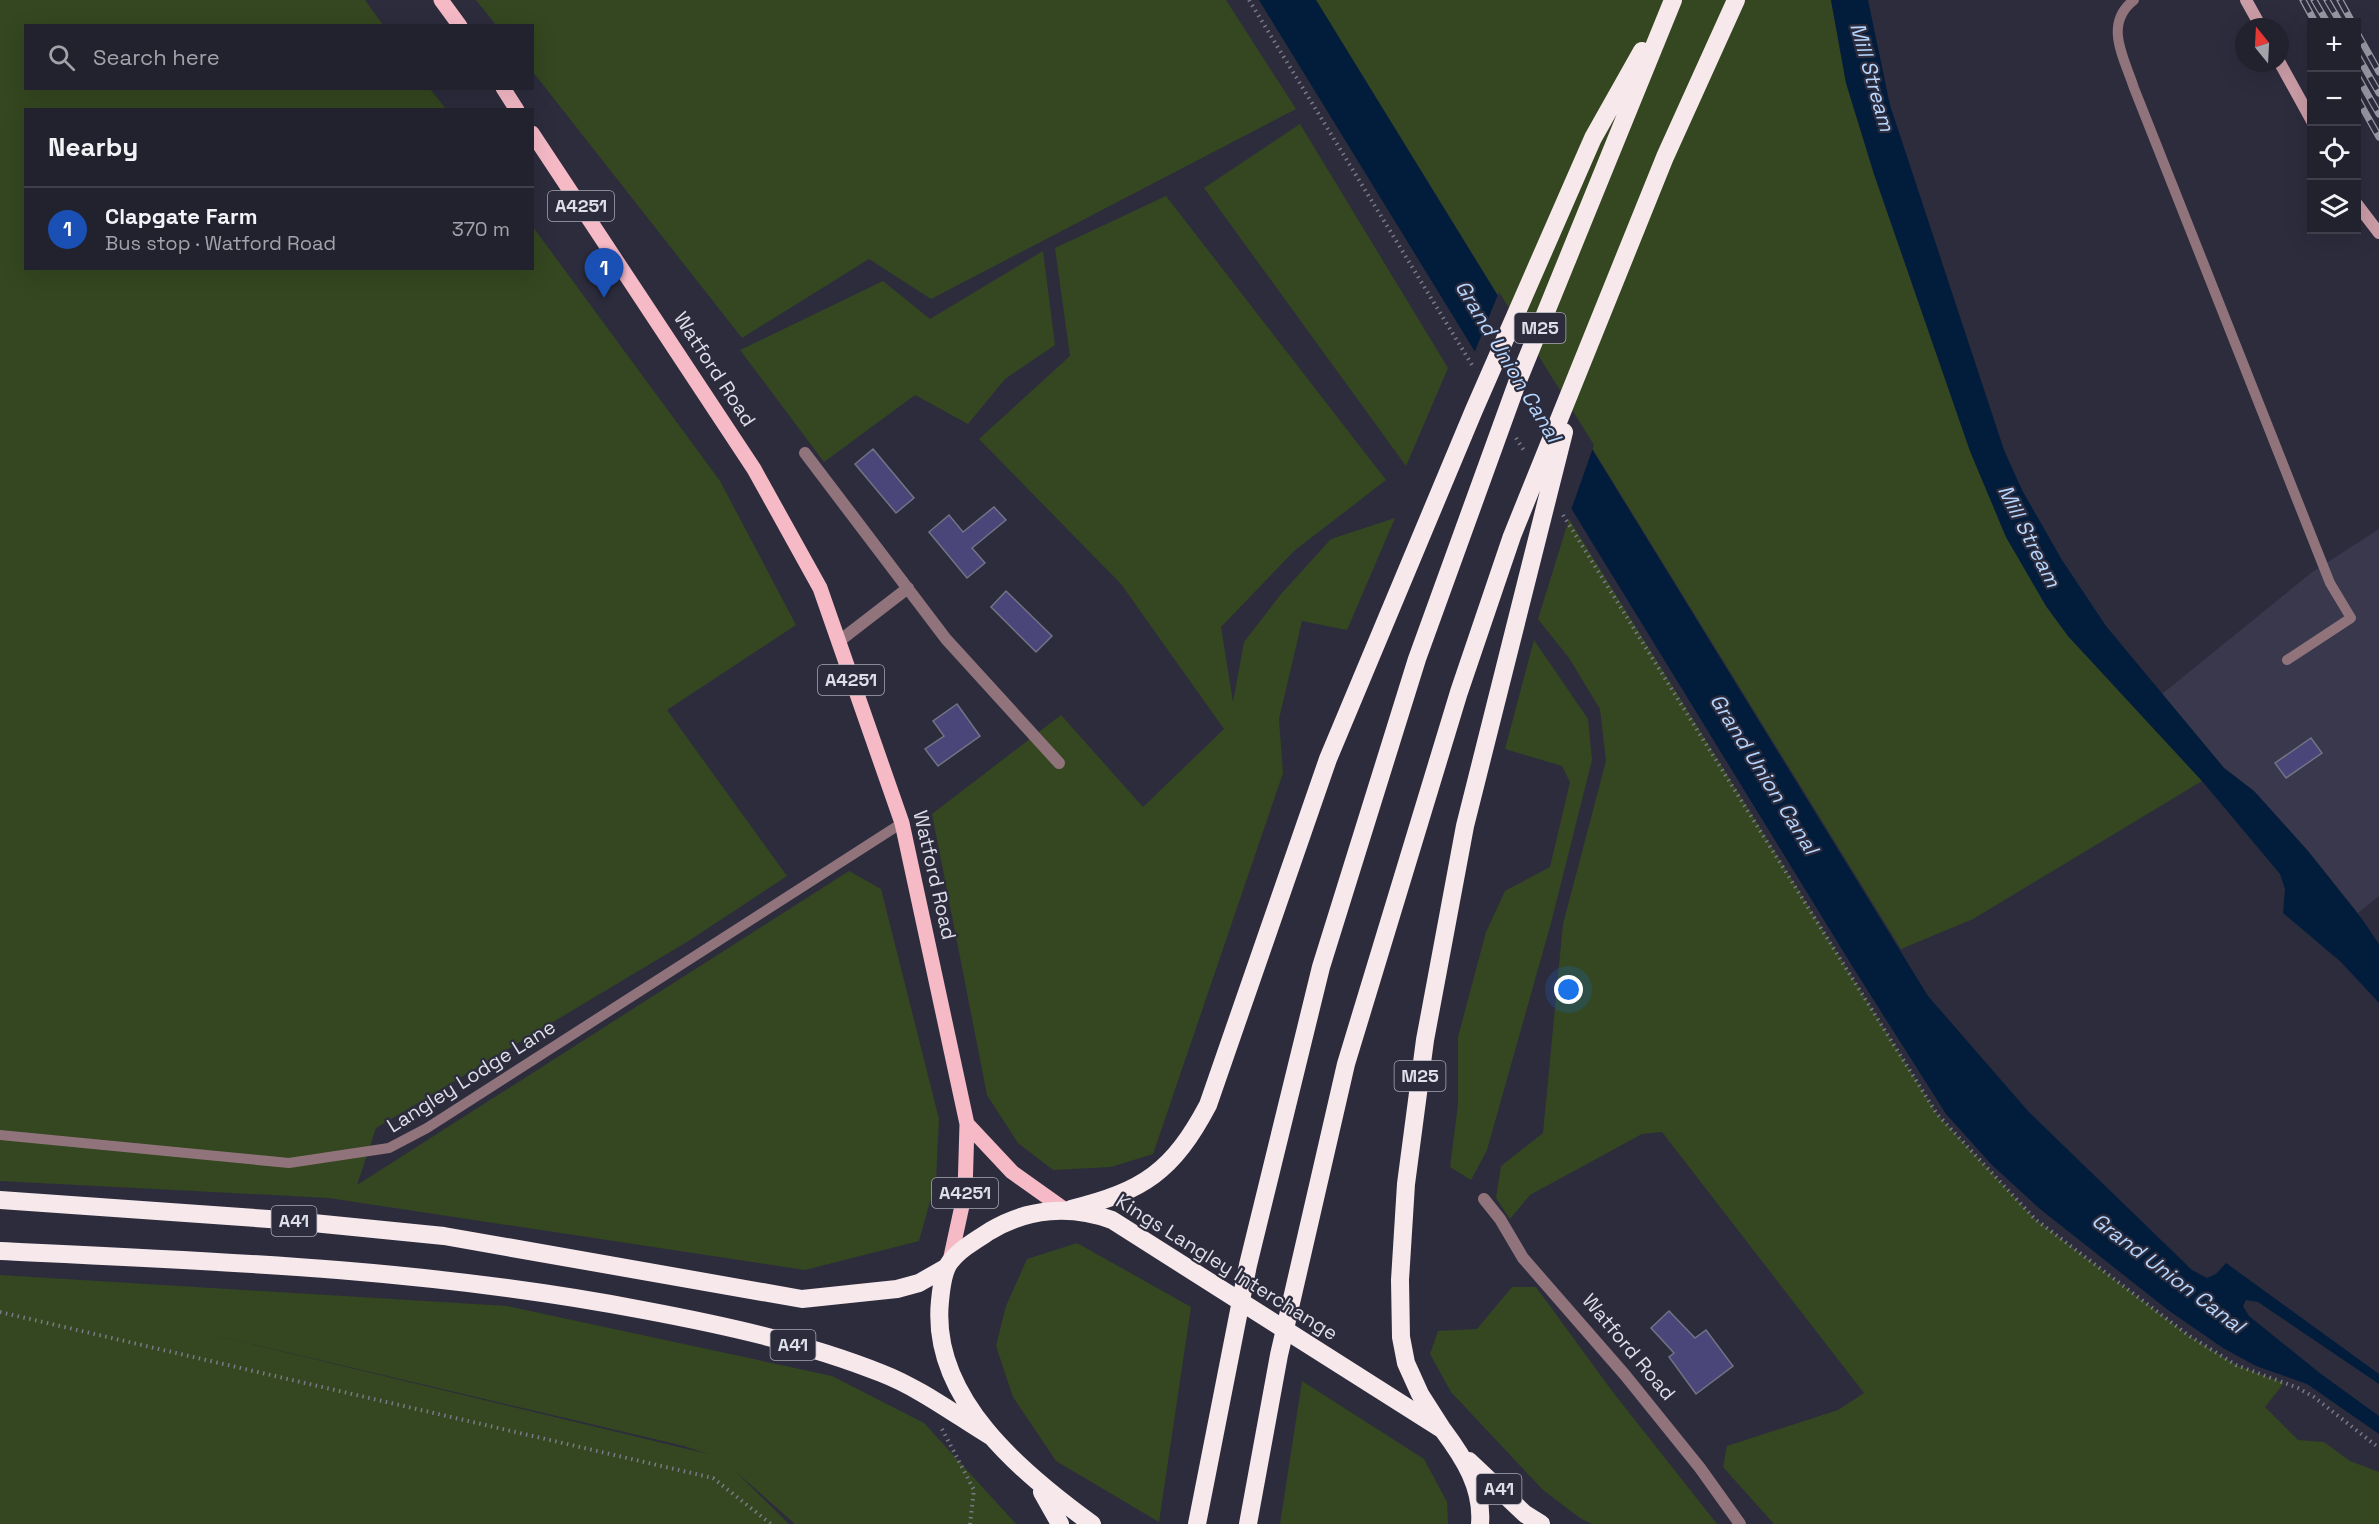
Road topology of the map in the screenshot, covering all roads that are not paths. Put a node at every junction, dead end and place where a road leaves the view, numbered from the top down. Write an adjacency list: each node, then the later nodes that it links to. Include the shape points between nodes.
1 (441, 0): 7 (main road)
2 (1672, 0): 26 (highway, M25, via 1593,138 1474,410 1328,759 1226,1059 1189,1140 1167,1165 1143,1183 1100,1202); 35 (highway, M25, via 1517,383 1417,659 1322,967 1248,1265)
3 (1736, 0): 15 (highway, M25, via 1665,157)
4 (2133, 0): 19 (lane, via 2118,16 2116,27 2134,88 2330,583 2351,618)
5 (2246, 0): 6 (street)
6 (2256, 18)
7 (459, 24)
8 (2285, 72): 11 (street)
9 (504, 90): 10 (main road)
10 (516, 108)
11 (2307, 113)
12 (534, 136): 18 (main road, Watford Road / A4251, via 754,469 820,588)
13 (2361, 210): 14 (street)
14 (2379, 233)
15 (1577, 378): 29 (highway, M25, via 1465,826 1425,1040 1406,1184 1401,1337 1406,1363); 36 (highway, M25, via 1512,536 1459,692 1346,1064 1279,1355)
16 (805, 453): 17 (street)
17 (908, 588): 18 (street); 20 (street, via 946,639)
18 (837, 642): 21 (main road, Watford Road / A4251)
19 (2287, 660)
20 (1059, 763)
21 (902, 823): 22 (main road, Watford Road / A4251); 23 (lane, Langley Lodge Lane, via 427,1128 388,1148 290,1163)
22 (967, 1124): 26 (main road, A4251, via 1012,1172); 28 (main road, Watford Road / A4251, via 965,1192)
23 (0, 1135)
24 (1484, 1199): 39 (street, Watford Road, via 1523,1258 1625,1374)
25 (0, 1200): 28 (highway, A41, via 444,1236 802,1299 897,1289 919,1283)
26 (1067, 1209): 28 (highway, Kings Langley Interchange, via 1028,1215 1000,1225 972,1242); 29 (highway, Kings Langley Interchange, via 1112,1220)
27 (0, 1251): 30 (highway, A41, via 305,1266 577,1297 706,1322 883,1373)
28 (949, 1264): 30 (highway, via 938,1322 943,1350 955,1383)
29 (1443, 1430): 31 (highway, Kings Langley Interchange)
30 (992, 1437): 32 (highway)
31 (1459, 1452): 37 (highway, Kings Langley Interchange, via 1482,1506); 38 (highway, A41)
32 (1037, 1484): 33 (highway); 34 (highway)
33 (1060, 1524)
34 (1092, 1524)
35 (1197, 1524)
36 (1248, 1524)
37 (1480, 1524)
38 (1541, 1524)
39 (1740, 1524)

